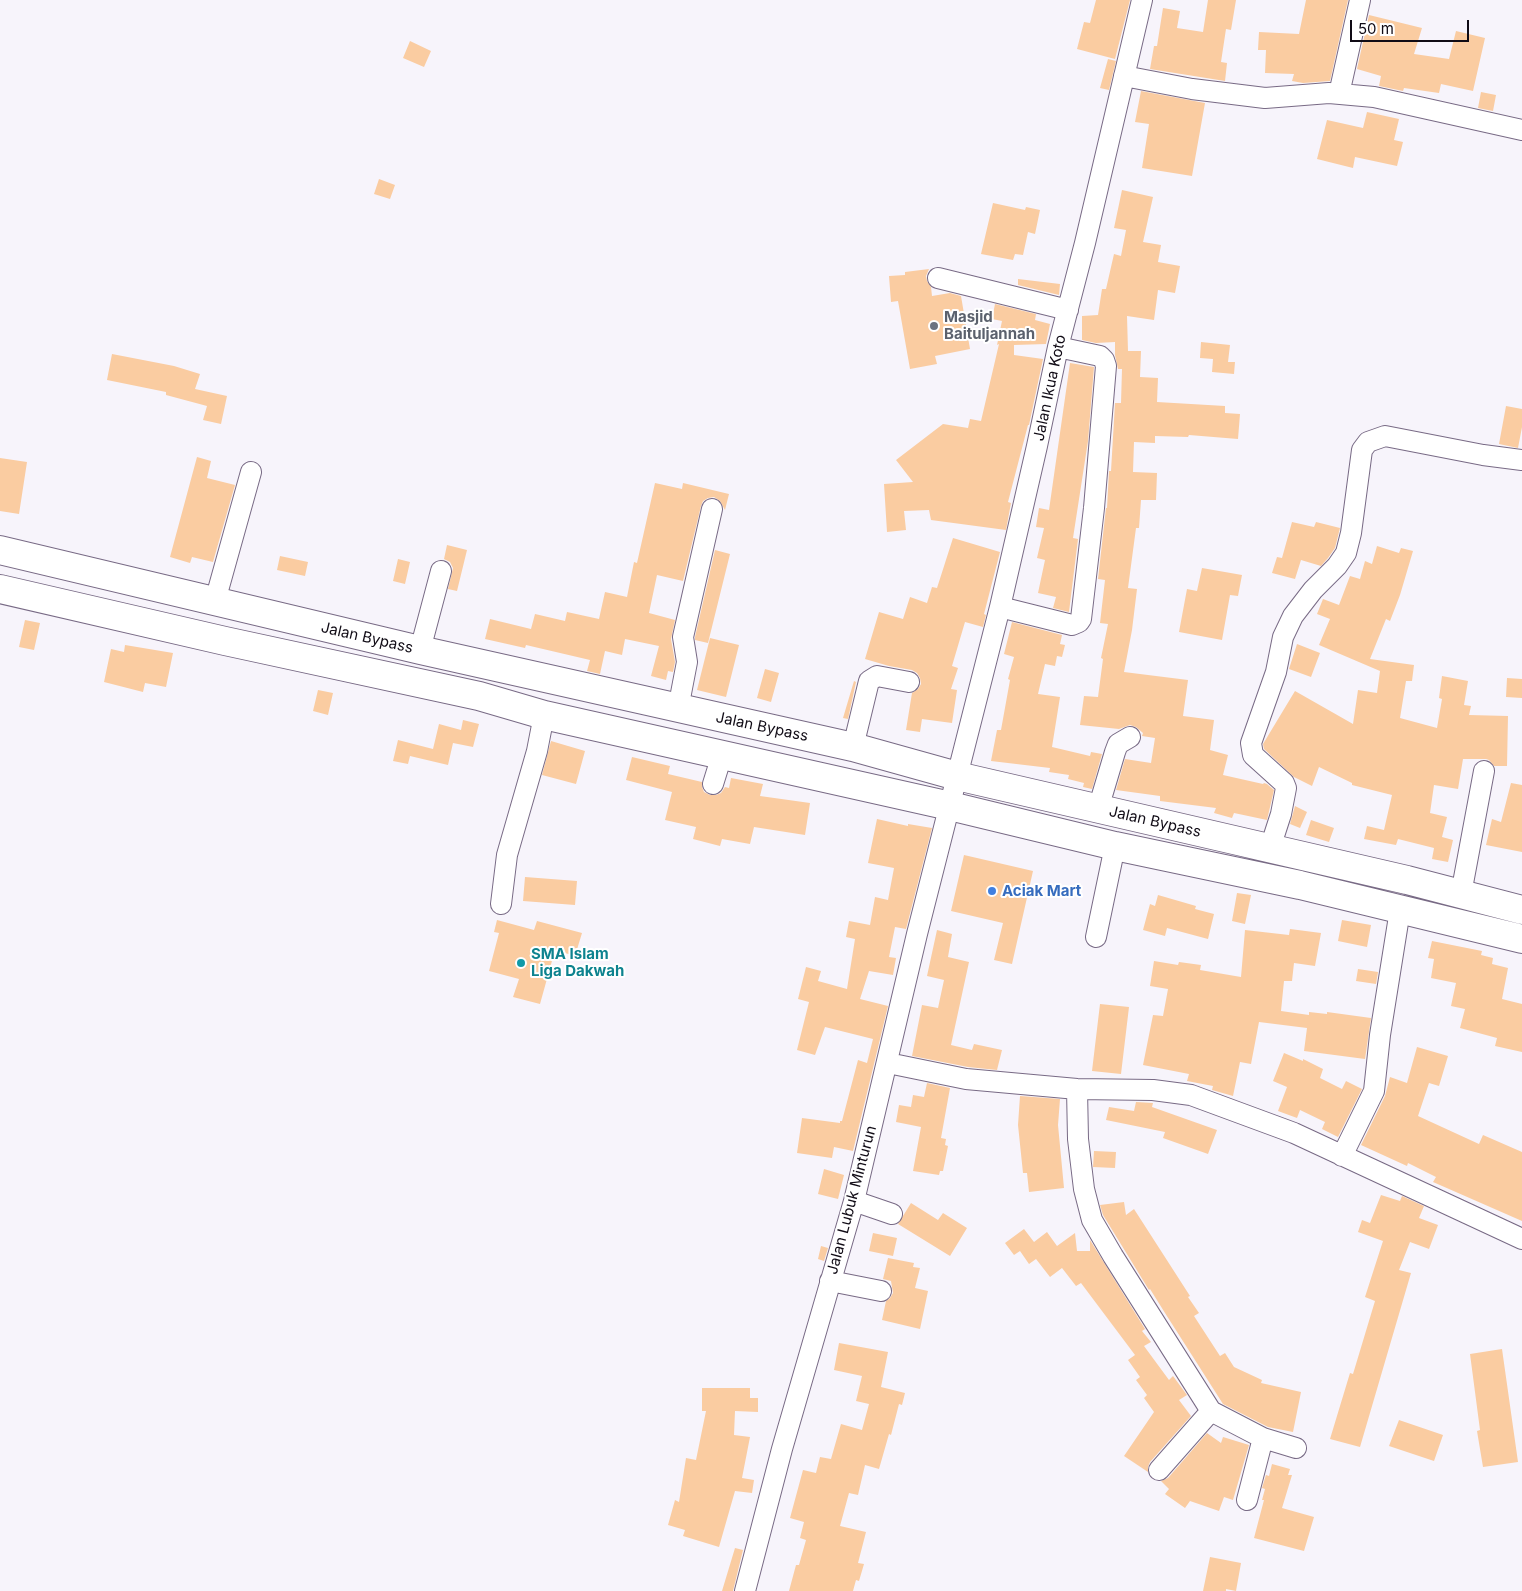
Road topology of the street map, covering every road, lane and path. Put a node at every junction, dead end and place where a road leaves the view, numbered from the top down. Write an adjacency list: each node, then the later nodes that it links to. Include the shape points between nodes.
1 (1142, 0): 3 (street, Jalan Ikua Koto)
2 (1360, 0): 4 (street)
3 (1124, 76): 4 (street, via 1265,98); 7 (street, Jalan Ikua Koto)
4 (1339, 94): 5 (street, via 1374,97)
5 (1522, 130)
6 (938, 278): 7 (street)
7 (1068, 310): 8 (street, Jalan Ikua Koto)
8 (1058, 347): 16 (street, Jalan Ikua Koto); 16 (street, via 1100,356 1106,366 1081,619 1072,625)
9 (1522, 460): 32 (street, via 1385,436 1368,442 1362,450 1346,552 1293,616 1283,637 1276,672 1251,743 1252,755 1286,788)
10 (251, 472): 15 (street)
11 (712, 509): 21 (street, via 683,637 687,662)
12 (0, 550): 15 (highway, Jalan Bypass)
13 (441, 571): 17 (street)
14 (0, 589): 20 (highway)
15 (215, 601): 17 (highway, Jalan Bypass)
16 (1000, 606): 27 (street, Jalan Ikua Koto)
17 (420, 650): 18 (highway, Jalan Bypass)
18 (488, 664): 20 (highway); 21 (highway, Jalan Bypass)
19 (909, 682): 24 (street, via 877,676 869,681)
20 (479, 696): 22 (highway)
21 (678, 709): 24 (highway, Jalan Bypass)
22 (544, 715): 25 (highway); 34 (street, via 507,855)
23 (1130, 737): 30 (street, via 1118,744)
24 (853, 747): 27 (highway, Jalan Bypass)
25 (722, 755): 28 (street); 29 (highway)
26 (1484, 771): 33 (street)
27 (956, 776): 29 (street, Jalan Ikua Koto); 30 (highway, Jalan Bypass)
28 (713, 784)
29 (950, 806): 31 (highway); 39 (street, Jalan Lubuk Minturun)
30 (1098, 809): 32 (highway, Jalan Bypass)
31 (1115, 846): 35 (highway); 37 (street)
32 (1270, 848): 33 (highway, Jalan Bypass)
33 (1461, 894): 36 (highway, Jalan Bypass)
34 (501, 904)
35 (1400, 910): 38 (highway); 41 (street, via 1374,1091)
36 (1522, 910)
37 (1096, 937)
38 (1522, 939)
39 (888, 1063): 40 (street, via 966,1079); 42 (street, Jalan Lubuk Minturun)
40 (1077, 1089): 41 (street, via 1153,1090 1191,1095 1294,1132); 47 (street, via 1078,1139 1084,1189 1092,1220)
41 (1342, 1156): 44 (street)
42 (854, 1200): 43 (street); 45 (street, Jalan Lubuk Minturun)
43 (892, 1214)
44 (1522, 1239)
45 (830, 1281): 46 (street); 52 (street, Jalan Lubuk Minturun)
46 (881, 1291)
47 (1211, 1411): 48 (street); 50 (street)
48 (1263, 1438): 49 (street); 51 (street)
49 (1296, 1448)
50 (1159, 1470)
51 (1248, 1500)
52 (745, 1591)

